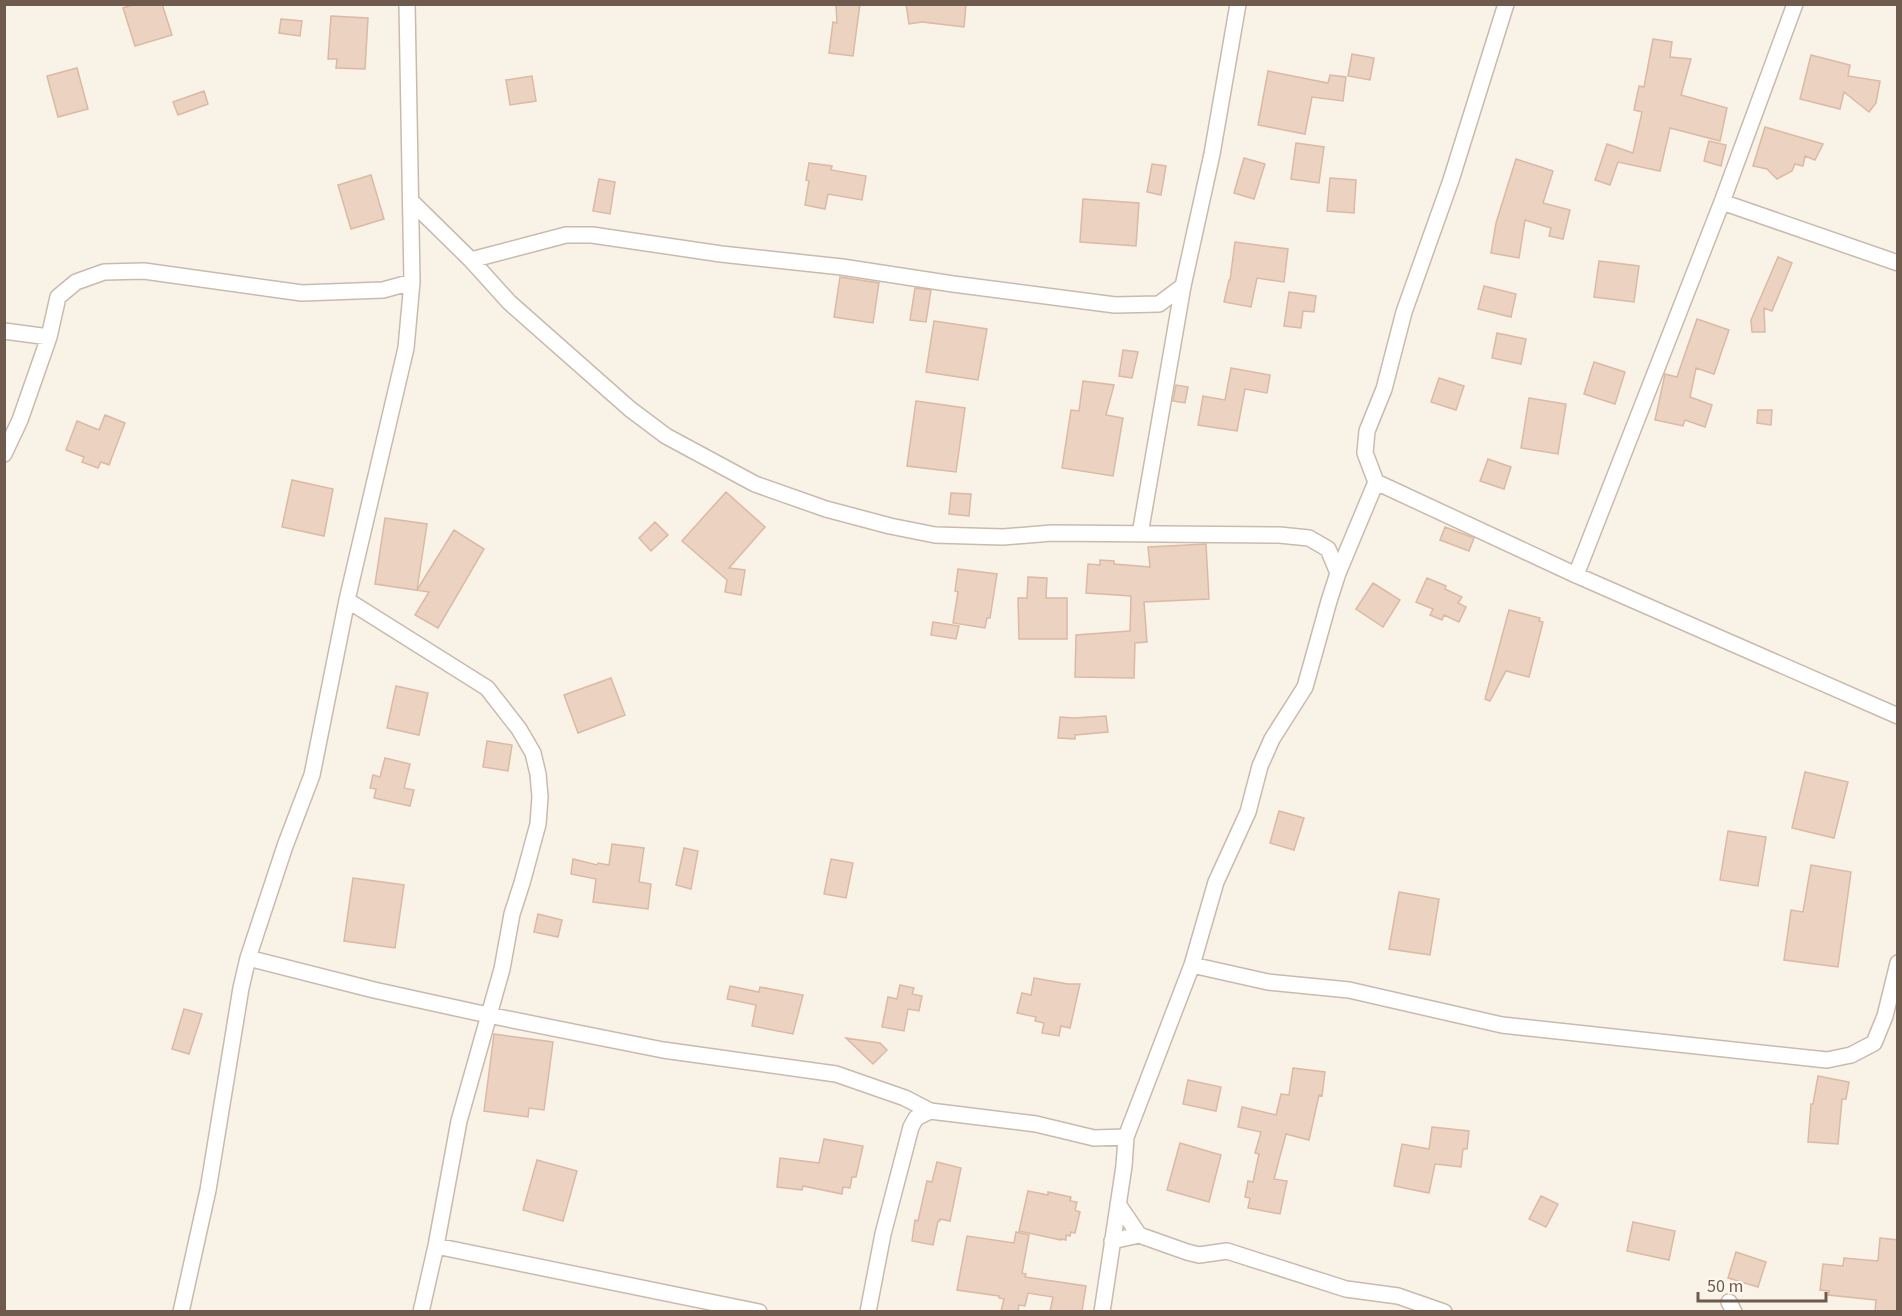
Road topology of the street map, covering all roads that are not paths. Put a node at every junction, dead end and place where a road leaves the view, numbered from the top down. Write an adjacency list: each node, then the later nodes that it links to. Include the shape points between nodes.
1 (407, 4): 5 (street)
2 (1238, 4): 10 (street, via 1212,154)
3 (1506, 4): 14 (street, via 1451,180 1404,312 1384,389 1367,431 1365,453)
4 (1795, 4): 6 (street)
5 (412, 202): 7 (street); 9 (street)
6 (1722, 202): 8 (street); 17 (street)
7 (471, 260): 10 (street, via 566,235 592,235 1115,305 1159,304); 15 (street, via 509,302 630,409 666,436 755,484 826,509 935,534)
8 (1898, 263)
9 (412, 282): 12 (street, via 382,290 302,293 144,272 104,272 76,282 58,297); 18 (street, via 406,348)
10 (1183, 286): 15 (street)
11 (4, 331): 12 (street)
12 (49, 337): 13 (street)
13 (4, 454)
14 (1376, 482): 16 (street); 17 (street)
15 (1140, 534): 16 (street, via 1309,538 1328,549)
16 (1338, 573): 22 (street, via 1305,687 1260,766 1248,812 1216,882)
17 (1576, 575): 19 (street)
18 (347, 600): 20 (street, via 312,776); 23 (street, via 487,688 533,753 540,797 538,824)
19 (1898, 716)
20 (248, 958): 23 (street); 30 (street, via 208,1190)
21 (1898, 963): 22 (street, via 1874,1043 1851,1055 1827,1060 1502,1025 1349,990 1268,982)
22 (1192, 964): 25 (street)
23 (488, 1015): 24 (street, via 663,1050 836,1074); 29 (street, via 459,1121)
24 (930, 1111): 25 (street, via 1036,1124 1094,1138); 33 (street, via 916,1118 911,1126)
25 (1126, 1137): 26 (street)
26 (1118, 1204): 27 (street); 28 (street)
27 (1139, 1235): 28 (street); 35 (street, via 1199,1255 1227,1251 1346,1289 1398,1296)
28 (1112, 1241): 34 (street)
29 (436, 1246): 31 (street); 32 (street)
30 (181, 1311)
31 (422, 1311)
32 (759, 1311)
33 (868, 1311)
34 (1102, 1311)
35 (1444, 1311)

